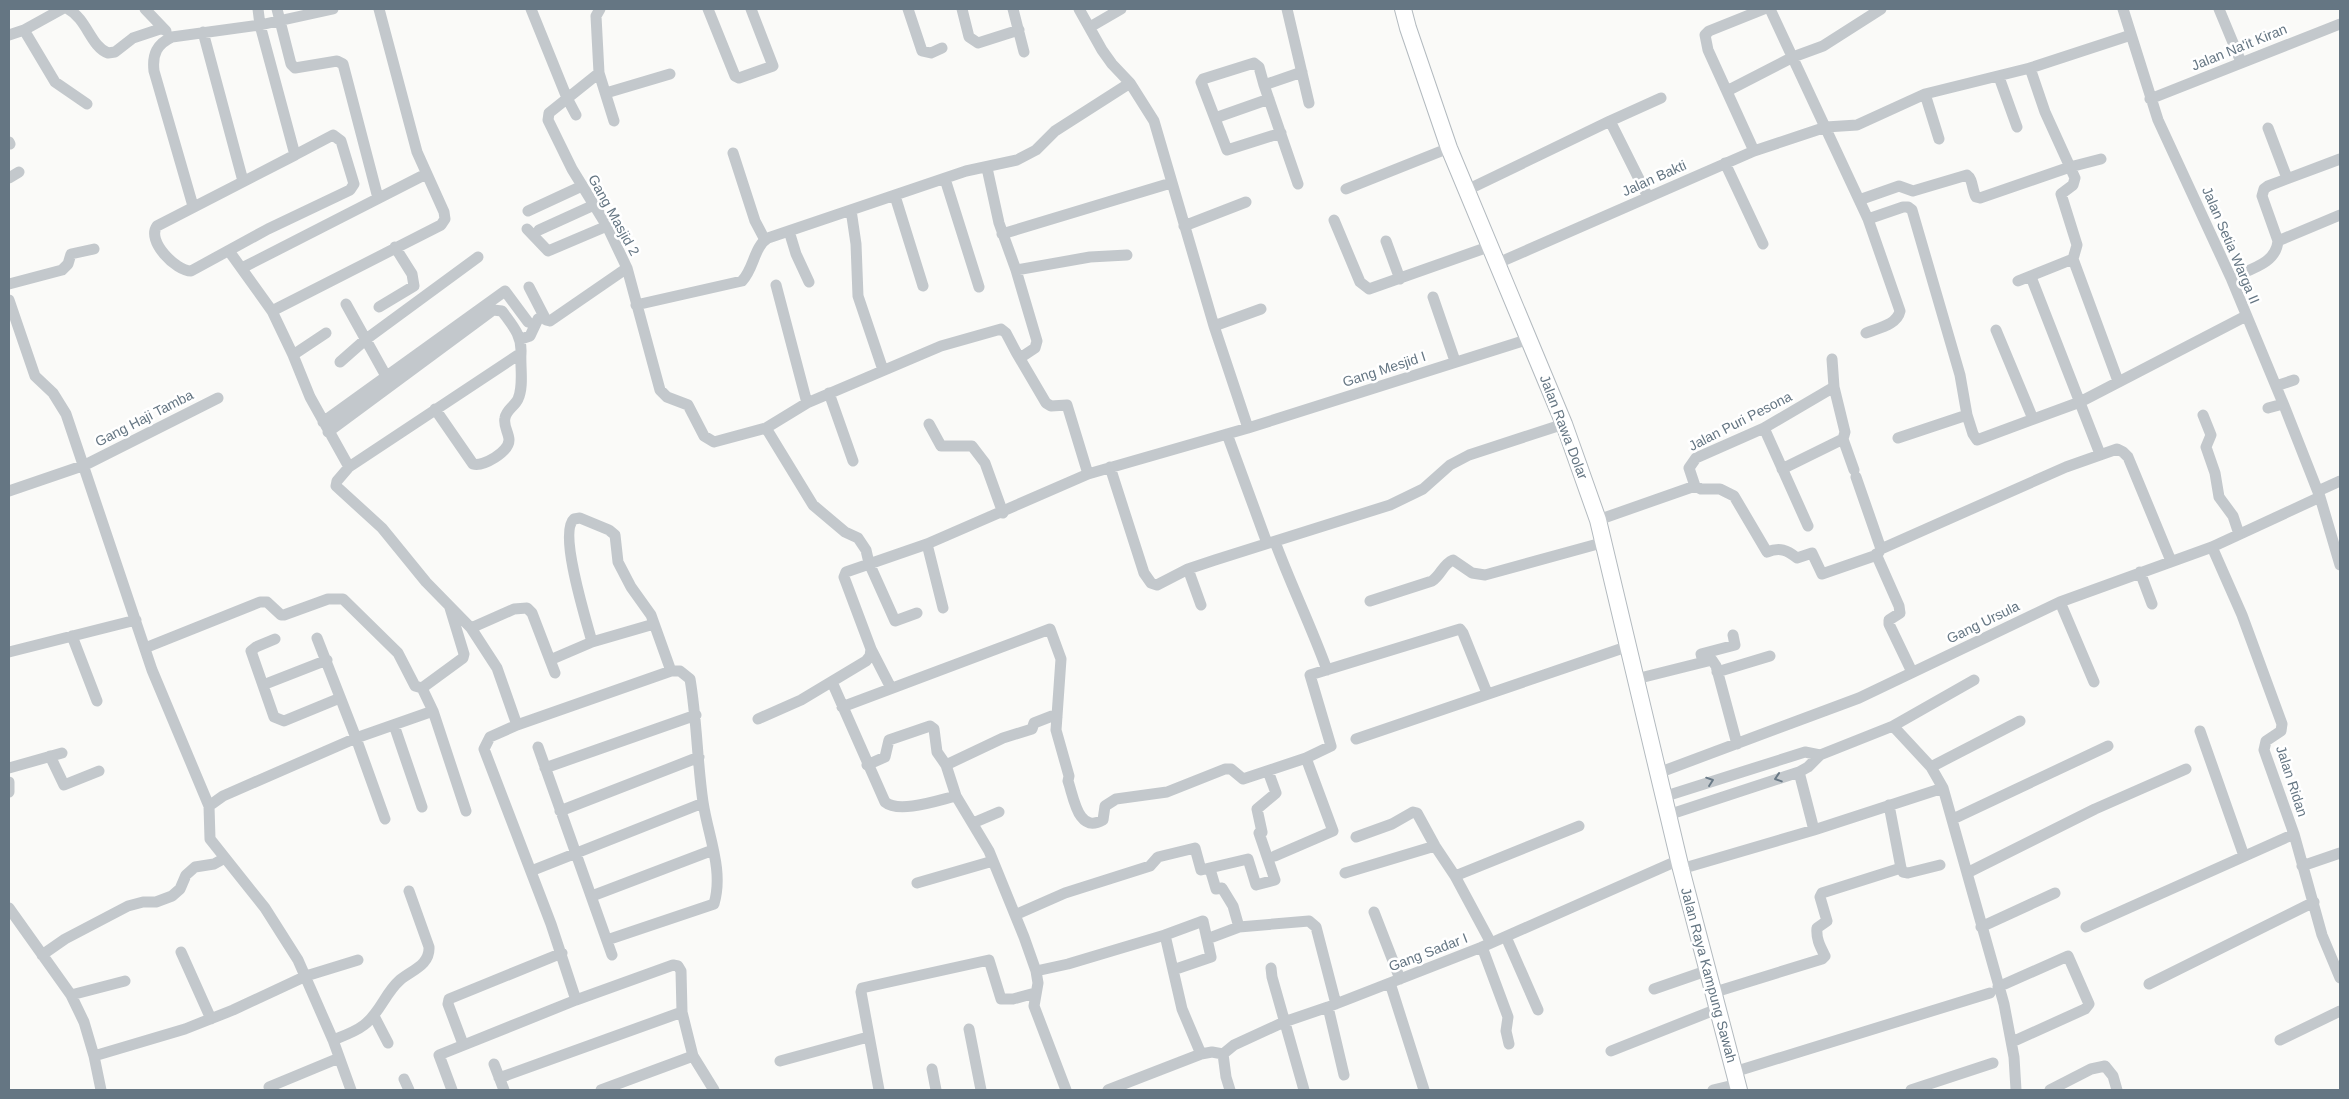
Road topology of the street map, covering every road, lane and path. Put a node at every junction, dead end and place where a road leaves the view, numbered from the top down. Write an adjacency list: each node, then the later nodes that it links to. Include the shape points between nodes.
1 (62, 9): 28 (street)
2 (68, 9): 27 (street, via 82,20 98,45 108,53 115,52 133,38)
3 (146, 9): 27 (street)
4 (258, 9): 24 (street)
5 (278, 9): 24 (street)
6 (380, 9): 72 (street, via 417,152)
7 (531, 9): 48 (street)
8 (600, 9): 40 (street, via 596,16)
9 (708, 9): 10 (street, via 739,78 773,66)
10 (751, 9)
11 (908, 9): 34 (street, via 922,51 931,53)
12 (962, 9): 29 (street, via 969,37 978,43)
13 (1013, 9): 29 (street)
14 (1079, 9): 25 (street)
15 (1120, 9): 25 (street)
16 (1287, 9): 39 (street)
17 (1403, 9): 63 (street, Jalan Rawa Dolar)
18 (1764, 9): 45 (street, via 1705,35 1708,50)
19 (1770, 9): 36 (street)
20 (1882, 9): 36 (street, via 1823,46)
21 (2123, 9): 32 (street, Jalan Setia Warga II)
22 (2219, 9): 37 (street)
23 (327, 10): 24 (street)
24 (271, 23): 30 (street); 66 (street); 83 (street, via 295,68 337,61 343,64)
25 (1090, 27): 43 (street, via 1112,64)
26 (2339, 27): 37 (street, Jalan Na'it Kiran)
27 (163, 28): 33 (street)
28 (24, 30): 31 (street); 53 (street, via 55,82)
29 (1019, 30): 35 (street)
30 (203, 32): 33 (street); 75 (street)
31 (9, 35)
32 (2131, 35): 38 (street, Jalan Bakti); 51 (street, Jalan Setia Warga II)
33 (172, 37): 87 (street, via 163,41 155,51 153,63)
34 (942, 48)
35 (1024, 52)
36 (1793, 57): 45 (street); 58 (street)
37 (2241, 62): 51 (street, Jalan Na'it Kiran)
38 (2030, 68): 42 (street, Jalan Bakti); 70 (street, via 2045,112)
39 (1302, 72): 44 (street); 52 (street)
40 (599, 73): 46 (street); 48 (street, Gang Masjid 2)
41 (670, 74): 46 (street)
42 (1999, 77): 47 (street, Jalan Bakti); 59 (street)
43 (1130, 83): 71 (street, via 1055,131 1036,150 1017,160); 76 (street, via 1154,121)
44 (1264, 85): 50 (street); 55 (street, via 1259,67 1254,63 1203,79 1201,82)
45 (1727, 91): 64 (street)
46 (606, 93): 57 (street)
47 (1925, 94): 58 (street, Jalan Bakti, via 1870,121); 62 (street)
48 (567, 98): 54 (street); 78 (street, Gang Masjid 2, via 549,113 548,120)
49 (1662, 98): 56 (street)
50 (1269, 99): 55 (street); 61 (street)
51 (2150, 99): 113 (street, Jalan Setia Warga II)
52 (1309, 103)
53 (87, 104)
54 (576, 115)
55 (1215, 118): 61 (street, via 1225,147 1230,150)
56 (1610, 121): 80 (street); 82 (street)
57 (614, 122)
58 (1826, 127): 64 (street, Jalan Bakti); 84 (street)
59 (2017, 127)
60 (2268, 128): 73 (street)
61 (1281, 133): 77 (street)
62 (1939, 139)
63 (1449, 148): 79 (street); 80 (street, Jalan Rawa Dolar)
64 (1754, 151): 69 (street, Jalan Bakti)
65 (733, 153): 97 (street)
66 (295, 155): 75 (street); 104 (street, via 333,135 338,136 354,184 350,190)
67 (2101, 159): 70 (street)
68 (2340, 159): 73 (street)
69 (1725, 163): 82 (street, Jalan Bakti); 100 (street)
70 (2070, 167): 84 (street, via 1980,198 1973,193 1967,175 1912,191 1899,186); 107 (street, via 2074,184 2061,194 2077,245)
71 (987, 168): 74 (street); 96 (street)
72 (426, 174): 83 (street); 102 (street, via 445,219 441,225)
73 (2287, 178): 99 (street, via 2268,186 2262,193)
74 (945, 179): 81 (street); 121 (street)
75 (243, 181): 87 (street)
76 (1171, 183): 94 (street); 96 (street)
77 (1298, 184)
78 (582, 186): 86 (street, Gang Masjid 2); 89 (street)
79 (1346, 189)
80 (1467, 190): 101 (street, Jalan Rawa Dolar)
81 (895, 196): 88 (street); 119 (street)
82 (1648, 197): 108 (street, Jalan Bakti)
83 (378, 198): 109 (street)
84 (1859, 200): 91 (street)
85 (1246, 202): 94 (street)
86 (594, 205): 93 (street, Gang Masjid 2); 93 (street, via 533,230 548,251)
87 (193, 206): 104 (street, via 155,228 156,240 163,254 182,269 191,271)
88 (851, 210): 95 (street); 145 (street, via 858,296)
89 (528, 211)
90 (2340, 215): 99 (street)
91 (1868, 219): 134 (street, via 1900,311 1897,319); 159 (street, via 1903,207 1912,210 1960,375)
92 (1334, 220): 114 (street, via 1364,286 1374,289)
93 (607, 226): 110 (street, Gang Masjid 2)
94 (1184, 226): 132 (street)
95 (789, 231): 97 (street); 116 (street)
96 (1002, 234): 111 (street)
97 (764, 240): 125 (street, via 742,281)
98 (1386, 241): 114 (street)
99 (2278, 241): 113 (street, via 2275,254 2268,260)
100 (1763, 244)
101 (1490, 246): 108 (street, Jalan Rawa Dolar); 114 (street)
102 (395, 247): 126 (street, via 412,274 414,286); 128 (street)
103 (94, 249): 117 (street, via 71,254 62,270)
104 (229, 251): 109 (street)
105 (1126, 255): 111 (street, via 1090,257)
106 (478, 257): 138 (street)
107 (2073, 259): 112 (street); 148 (street)
108 (1498, 263): 137 (street, Jalan Rawa Dolar)
109 (242, 268): 128 (street)
110 (627, 268): 125 (street, Gang Masjid 2); 129 (street, via 550,321)
111 (1016, 270): 141 (street, via 1037,341 1035,348)
112 (2031, 277): 115 (street); 153 (street)
113 (2232, 278): 130 (street, Jalan Setia Warga II)
114 (1400, 279)
115 (2018, 281)
116 (809, 282)
117 (9, 284)
118 (776, 285): 154 (street)
119 (923, 286)
120 (528, 287): 129 (street)
121 (979, 287)
122 (1433, 297): 143 (street)
123 (9, 300): 172 (street, via 35,376 53,393 66,414)
124 (346, 304): 138 (street)
125 (636, 305): 164 (street, Gang Masjid 2, via 660,390 667,397 688,405 704,436 714,442)
126 (379, 307)
127 (1261, 309): 132 (street)
128 (272, 311): 140 (street)
129 (543, 316): 136 (street, via 538,319 530,336)
130 (2246, 316): 148 (street); 149 (street, Jalan Setia Warga II)
131 (528, 322): 146 (street, via 505,291)
132 (1214, 326): 165 (street)
133 (1996, 330): 160 (street)
134 (1866, 332)
135 (326, 334): 140 (street)
136 (521, 339): 139 (street); 163 (street, via 502,311 493,310)
137 (1529, 339): 143 (street, Gang Mesjid I); 162 (street, Jalan Rawa Dolar)
138 (365, 340): 144 (street); 146 (street)
139 (521, 353): 157 (street); 157 (street, via 521,392 518,401 505,415 509,440 508,447 501,453 482,464 473,464)
140 (293, 355): 163 (street)
141 (1020, 358): 145 (street, Gang Masjid 2, via 1001,329 941,346); 176 (street, via 1046,403 1051,406 1067,405)
142 (1832, 359): 150 (street)
143 (1455, 361): 165 (street, Gang Mesjid I)
144 (340, 362)
145 (883, 370): 151 (street, Gang Masjid 2)
146 (386, 376): 163 (street)
147 (2294, 380): 149 (street)
148 (2118, 381): 153 (street)
149 (2276, 386): 155 (street, Jalan Setia Warga II)
150 (1834, 387): 166 (street, Jalan Puri Pesona); 169 (street, via 1844,424)
151 (829, 393): 154 (street, Gang Masjid 2); 171 (street)
152 (218, 398): 172 (street, Gang Haji Tamba)
153 (2080, 402): 160 (street); 170 (street)
154 (807, 403): 164 (street, Gang Masjid 2)
155 (2284, 404): 156 (street); 180 (street, Jalan Setia Warga II)
156 (2268, 408)
157 (435, 409): 175 (street)
158 (2203, 415): 184 (street, via 2211,435 2206,447 2219,497 2233,516)
159 (1967, 416): 160 (street, via 1977,440); 168 (street)
160 (2033, 420)
161 (929, 424): 181 (street, via 941,446 972,446 985,463)
162 (1564, 424): 182 (street, Jalan Rawa Dolar); 185 (street, via 1469,455 1450,465 1408,498)
163 (325, 427): 175 (street)
164 (766, 428): 191 (street, via 813,505 829,520 858,538)
165 (1248, 428): 167 (street, Gang Mesjid I)
166 (1764, 428): 174 (street); 178 (street, Jalan Puri Pesona, via 1696,458 1688,468)
167 (1227, 434): 173 (street, Gang Mesjid I); 185 (street)
168 (1898, 438)
169 (1843, 440): 174 (street); 189 (street)
170 (2100, 454): 189 (street); 190 (street, via 2117,449 2128,457)
171 (853, 461)
172 (84, 465): 179 (street, Gang Haji Tamba); 202 (street)
173 (1110, 467): 176 (street, Gang Mesjid I); 193 (street, via 1147,580 1157,584)
174 (1782, 469): 183 (street)
175 (343, 474): 198 (street, via 337,489 382,528)
176 (1088, 474): 181 (street, Gang Mesjid I)
177 (2340, 481): 180 (street, Gang Ursula)
178 (1695, 486): 182 (street); 189 (street, via 1734,496 1768,552 1777,548 1797,558 1812,553 1822,574)
179 (9, 491)
180 (2319, 494): 184 (street, Gang Ursula); 192 (street, Jalan Setia Warga II)
181 (1003, 512): 187 (street, Gang Mesjid I)
182 (1598, 520): 186 (street, Jalan Rawa Dolar)
183 (1808, 526)
184 (2239, 534): 188 (street, Gang Ursula)
185 (1271, 542): 193 (street); 218 (street, via 1307,617)
186 (1605, 542): 195 (street, via 1484,575 1472,573 1453,560 1432,581); 210 (street, Jalan Rawa Dolar)
187 (927, 544): 191 (street, Gang Mesjid I); 200 (street)
188 (2212, 547): 190 (street, Gang Ursula); 281 (street, Jalan Ridan, via 2242,615 2282,724 2281,731 2266,741 2264,750)
189 (1878, 552): 221 (street, via 1899,606 1900,613 1889,620 1889,624)
190 (2171, 561): 194 (street, Gang Ursula)
191 (869, 563): 201 (street, via 895,621); 212 (street, Gang Mesjid I, via 846,572 844,577)
192 (2340, 565)
193 (1188, 569): 199 (street)
194 (2140, 572): 196 (street, Gang Ursula); 197 (street)
195 (1370, 601)
196 (2060, 602): 221 (street, Gang Ursula); 226 (street)
197 (2152, 604)
198 (449, 605): 204 (street); 228 (street, via 463,658)
199 (1201, 605)
200 (943, 608)
201 (917, 613)
202 (136, 620): 206 (street); 211 (street)
203 (654, 624): 209 (street); 209 (street, via 618,562 615,535 580,518 574,519 570,526 573,570); 219 (street)
204 (471, 628): 216 (street, via 514,609 527,608 532,613); 240 (street, via 497,668)
205 (1733, 635): 217 (street, via 1735,645 1701,654)
206 (72, 636): 213 (street); 232 (street)
207 (317, 638): 215 (street)
208 (276, 639): 227 (street, via 251,651)
209 (592, 642): 216 (street)
210 (1629, 646): 223 (street, Jalan Rawa Dolar); 230 (street)
211 (145, 648): 228 (street, via 260,602 267,602 284,615 339,597 398,653 416,686); 270 (street)
212 (871, 649): 225 (street, via 866,662); 229 (street)
213 (9, 652)
214 (1770, 656): 220 (street)
215 (327, 660): 227 (street); 231 (street)
216 (550, 660): 222 (street)
217 (1703, 662): 220 (street, via 1712,660); 223 (street)
218 (1327, 670): 230 (street, via 1460,630); 252 (street, via 1310,675 1331,746)
219 (671, 671): 235 (street, via 680,671 690,679); 240 (street)
220 (1717, 672): 245 (street)
221 (1912, 672): 245 (street, Gang Ursula, via 1859,698)
222 (555, 673)
223 (1636, 679): 262 (street, Jalan Rawa Dolar)
224 (1974, 680): 241 (street)
225 (832, 682): 233 (street); 237 (street)
226 (2094, 682)
227 (264, 685): 231 (street, via 274,717 280,721)
228 (422, 688): 234 (street)
229 (891, 688): 233 (street); 236 (street, via 1050,629 1061,659)
230 (1487, 693): 244 (street)
231 (340, 698): 243 (street)
232 (97, 701)
233 (842, 707): 253 (street)
234 (433, 711): 239 (street); 272 (street)
235 (696, 714): 251 (street); 257 (street)
236 (1057, 716): 254 (street, via 1034,723 1032,729 1003,738); 260 (street, via 1056,730 1068,781 1079,816 1088,824 1102,820 1104,806 1116,799 1166,792 1225,770 1231,769 1243,779)
237 (758, 719)
238 (2020, 721): 255 (street)
239 (394, 725): 243 (street); 271 (street)
240 (518, 725): 296 (street, via 490,737 484,749)
241 (1893, 726): 249 (street); 255 (street)
242 (2200, 731): 288 (street)
243 (356, 738): 270 (street, via 223,796); 276 (street)
244 (1356, 739)
245 (1737, 744): 262 (street, Gang Ursula)
246 (2108, 746): 277 (street)
247 (538, 747): 257 (street)
248 (62, 752): 250 (street)
249 (1820, 755): 261 (street); 267 (street, one-way to 249, via 1805,752)
250 (50, 756): 256 (street); 259 (street, via 64,785)
251 (699, 757): 268 (street); 273 (street)
252 (1306, 758): 260 (street); 287 (street, via 1333,831)
253 (867, 765): 254 (street, via 885,757 889,740 930,726 934,729 937,752); 266 (street, via 890,807)
254 (946, 765): 266 (street)
255 (1931, 767): 264 (street)
256 (9, 768)
257 (545, 768): 273 (street)
258 (2186, 769): 298 (street, via 2095,809)
259 (99, 771)
260 (1268, 771): 295 (street, via 1276,793 1257,809 1262,832 1259,833 1275,880 1256,885 1248,859)
261 (1799, 772): 275 (street, one-way to 275); 280 (street)
262 (1658, 773): 267 (street, Jalan Rawa Dolar)
263 (9, 782): 265 (street)
264 (1943, 788): 269 (street, Gang Sadar I); 277 (street)
265 (9, 792)
266 (956, 796): 278 (street)
267 (1664, 797): 275 (street, Jalan Rawa Dolar)
268 (703, 803): 284 (street); 285 (street)
269 (1889, 805): 280 (street, Gang Sadar I); 294 (street)
270 (209, 806): 289 (street, via 210,839)
271 (422, 807)
272 (466, 811)
273 (560, 811): 285 (street)
274 (999, 812): 278 (street)
275 (1668, 815): 291 (street, Jalan Rawa Dolar)
276 (385, 819)
277 (1953, 819): 298 (street)
278 (973, 823): 290 (street)
279 (1579, 826): 299 (street)
280 (1814, 830): 291 (street, Gang Sadar I)
281 (2294, 834): 288 (street); 293 (street, Jalan Ridan)
282 (1356, 837): 283 (street, via 1392,824 1413,812 1421,819)
283 (1435, 846): 297 (street); 299 (street)
284 (713, 850): 303 (street); 314 (street, via 718,884 711,907)
285 (574, 853): 296 (street); 303 (street)
286 (2340, 853): 293 (street)
287 (1274, 856)
288 (2244, 856): 310 (street)
289 (225, 858): 318 (street, via 214,864 195,867 172,896 128,906 65,939); 325 (street, via 265,908)
290 (993, 861): 300 (street); 307 (street)
291 (1680, 864): 312 (street, Gang Sadar I); 324 (street, Jalan Raya Kampung Sawah)
292 (1940, 865): 294 (street, via 1908,873 1902,872)
293 (2302, 866): 304 (street, Jalan Ridan)
294 (1901, 868): 333 (street, via 1822,893 1820,898 1827,921 1817,928 1816,934 1824,956 1822,959)
295 (1210, 869): 307 (street, via 1201,870 1195,848 1158,857 1150,866 1065,893); 308 (street, via 1216,889 1222,888 1233,906)
296 (531, 871): 317 (street)
297 (1345, 873)
298 (1967, 873): 309 (street)
299 (1455, 876): 315 (street)
300 (917, 883)
301 (409, 891): 341 (street, via 430,954 421,966 400,979)
302 (2055, 893): 309 (street)
303 (592, 896): 314 (street)
304 (2314, 902): 326 (street, Jalan Ridan, via 2322,935); 329 (street)
305 (9, 908): 318 (street)
306 (1374, 912): 328 (street)
307 (1015, 915): 323 (street)
308 (1239, 927): 313 (street); 336 (street, via 1313,923)
309 (1981, 927): 331 (street)
310 (2086, 927)
311 (1165, 935): 313 (street, via 1202,921); 322 (street); 323 (street)
312 (1506, 936): 315 (street, Gang Sadar I); 338 (street)
313 (1207, 939): 322 (street, via 1211,957)
314 (608, 940): 319 (street)
315 (1487, 945): 328 (street, Gang Sadar I); 351 (street, via 1508,1017 1506,1031)
316 (181, 952): 342 (street)
317 (562, 953): 335 (street); 350 (street, via 450,998 448,1004)
318 (42, 955): 334 (street)
319 (612, 955)
320 (358, 960): 325 (street)
321 (1271, 968): 343 (street)
322 (1173, 970): 353 (street, via 1182,1008)
323 (1036, 971): 332 (street, via 1038,983)
324 (1706, 971): 330 (street); 333 (street, Jalan Raya Kampung Sawah)
325 (306, 976): 342 (street); 346 (street)
326 (2340, 978)
327 (125, 981): 334 (street)
328 (1395, 981): 336 (street, Gang Sadar I); 382 (street)
329 (2149, 984)
330 (1654, 989)
331 (1994, 990): 348 (street); 348 (street, via 2068,956 2089,1004 2084,1010); 365 (street)
332 (1035, 993): 345 (street, via 1001,999 989,960 867,986 861,992); 378 (street, via 1034,1006)
333 (1712, 993): 337 (street, Jalan Raya Kampung Sawah)
334 (71, 994): 355 (street)
335 (576, 1000): 340 (street, via 673,965 681,971); 350 (street)
336 (1332, 1006): 343 (street, Gang Sadar I); 362 (street)
337 (1717, 1008): 352 (street); 365 (street, Jalan Raya Kampung Sawah)
338 (1538, 1010)
339 (2340, 1011): 347 (street)
340 (682, 1012): 356 (street); 363 (street)
341 (374, 1016): 346 (street, via 356,1030); 349 (street)
342 (211, 1018): 355 (street)
343 (1284, 1022): 354 (street, Gang Sadar I); 381 (street)
344 (969, 1029): 377 (street)
345 (868, 1037): 358 (street); 375 (street)
346 (333, 1040): 357 (street)
347 (2280, 1040)
348 (2012, 1042): 385 (street)
349 (388, 1043)
350 (463, 1044): 371 (street, via 439,1055)
351 (1510, 1044)
352 (1611, 1052)
353 (1201, 1054): 354 (street); 379 (street)
354 (1222, 1054): 380 (street)
355 (94, 1056): 368 (street)
356 (693, 1056): 373 (street); 374 (street)
357 (339, 1058): 366 (street); 369 (street)
358 (780, 1061)
359 (1993, 1063): 367 (street)
360 (494, 1064): 363 (street)
361 (932, 1069): 376 (street)
362 (1344, 1075)
363 (499, 1078): 372 (street)
364 (404, 1079): 370 (street)
365 (1737, 1082): 383 (street)
366 (269, 1087)
367 (1932, 1088): 384 (street)
368 (101, 1090)
369 (351, 1090)
370 (409, 1090)
371 (452, 1090)
372 (504, 1090)
373 (601, 1090)
374 (714, 1090)
375 (879, 1090)
376 (936, 1090)
377 (981, 1090)
378 (1066, 1090)
379 (1108, 1090)
380 (1230, 1090)
381 (1304, 1090)
382 (1424, 1090)
383 (1712, 1090)
384 (1911, 1090)
385 (2016, 1090)
386 (2050, 1090): 387 (street, via 2091,1069 2105,1066 2113,1076)
387 (2117, 1090)

